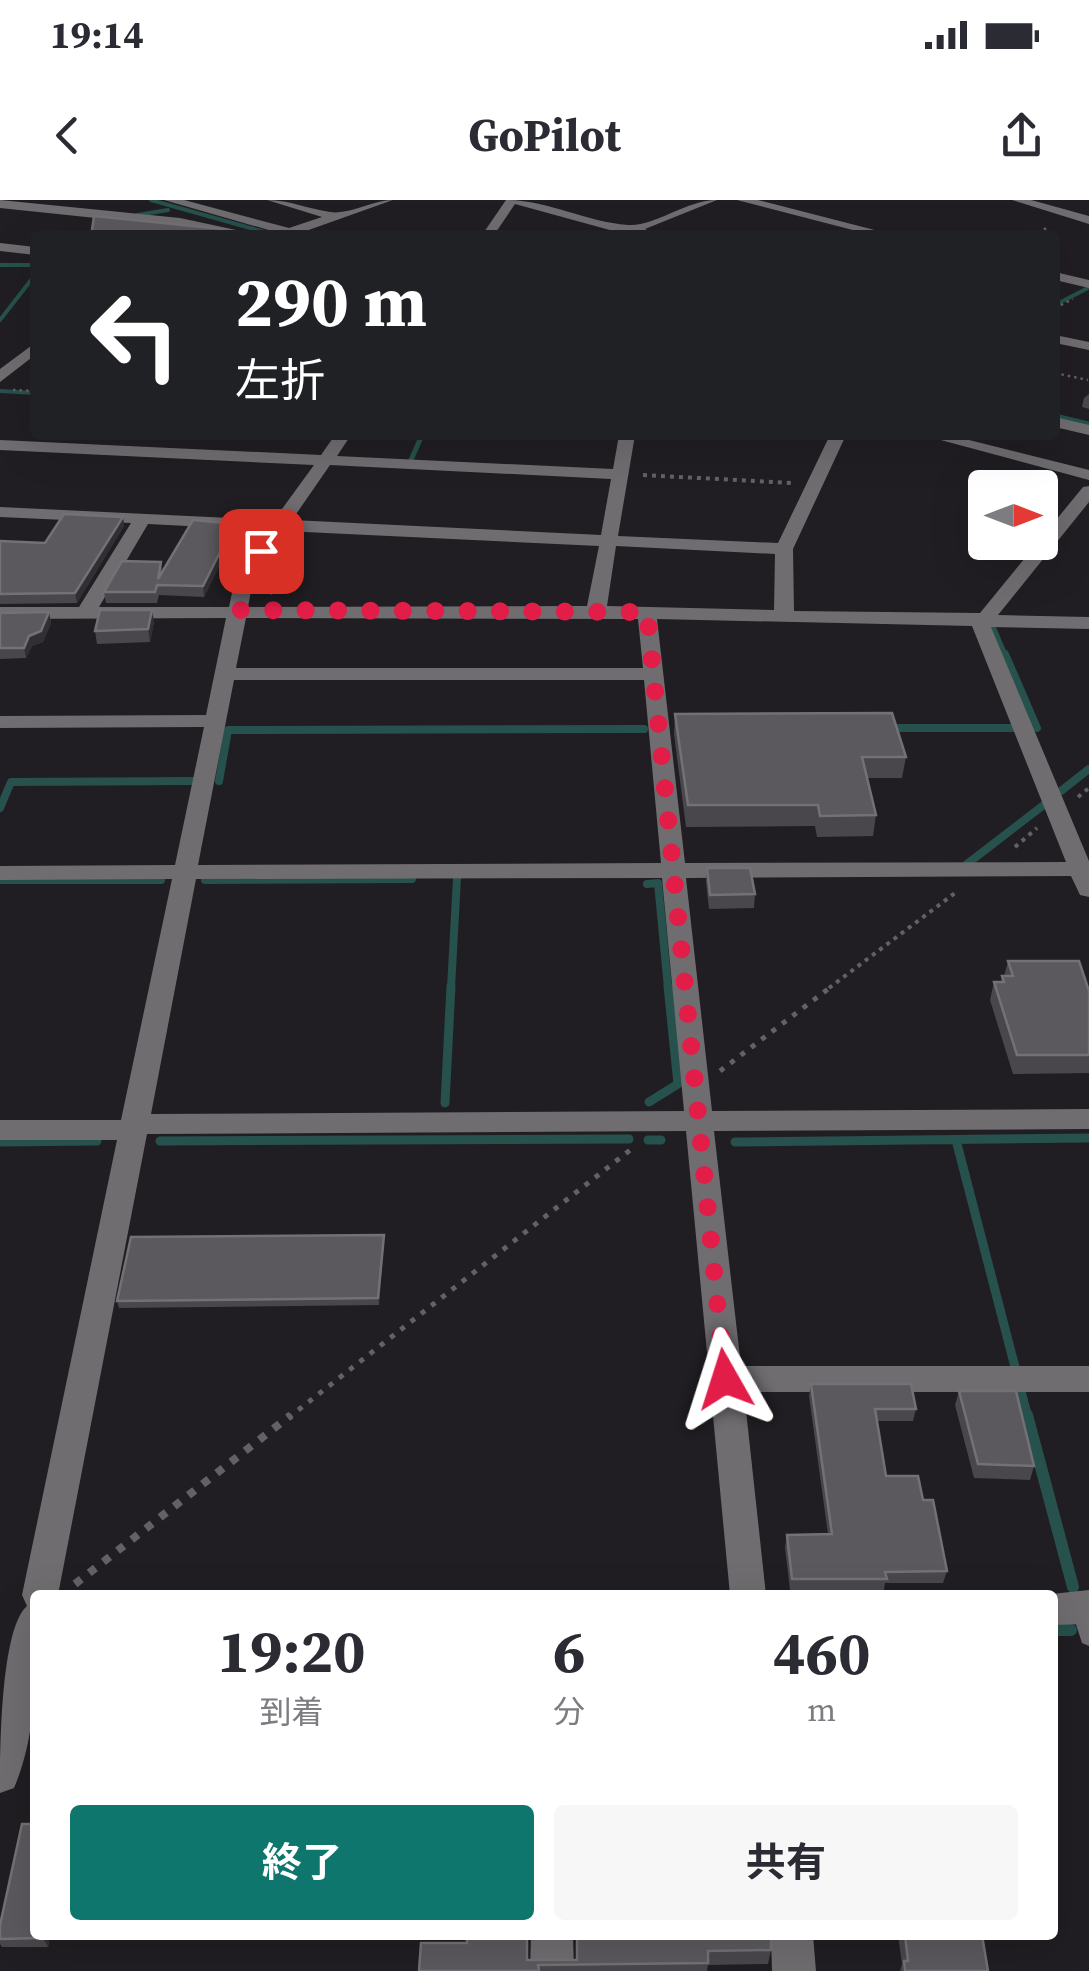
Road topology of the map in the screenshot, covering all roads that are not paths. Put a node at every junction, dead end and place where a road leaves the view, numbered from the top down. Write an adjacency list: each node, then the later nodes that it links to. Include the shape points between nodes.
1 (170, 200): 9 (street)
2 (273, 200): 11 (street)
3 (387, 200): 11 (street)
4 (711, 200): 20 (street)
5 (744, 200): 21 (street)
6 (1018, 200): 12 (street)
7 (509, 201): 18 (street); 19 (street)
8 (0, 204): 10 (street)
9 (191, 211): 10 (street); 14 (street); 15 (street); 16 (street)
10 (120, 216): 13 (street)
11 (336, 217): 17 (street)
12 (1089, 220)
13 (102, 226)
14 (170, 230)
15 (240, 230)
16 (277, 230)
17 (305, 230)
18 (491, 230)
19 (615, 230)
20 (634, 230)
21 (867, 230)
22 (0, 247): 23 (street)
23 (30, 250)
24 (0, 262): 25 (street)
25 (30, 262)
26 (1060, 277): 27 (street)
27 (1089, 284)
28 (1060, 340): 29 (street)
29 (1089, 346)
30 (30, 351): 31 (street)
31 (0, 377)
32 (1060, 409): 33 (street)
33 (1089, 416)
34 (1060, 423): 35 (street)
35 (1089, 430)
36 (340, 440): 41 (street)
37 (626, 440): 42 (street)
38 (836, 440): 49 (street)
39 (950, 440): 43 (street)
40 (0, 445): 41 (street)
41 (325, 460): 42 (street); 47 (street)
42 (620, 474): 48 (street)
43 (1089, 475)
44 (1089, 491): 56 (street)
45 (0, 512): 46 (street)
46 (142, 518): 47 (street); 51 (street)
47 (279, 524): 48 (street); 50 (street, via 246,574)
48 (608, 540): 49 (street); 52 (street)
49 (784, 549): 55 (street)
50 (250, 610): 51 (street); 52 (street); 58 (street)
51 (86, 612): 54 (street)
52 (596, 612): 53 (street)
53 (647, 612): 55 (street); 59 (street)
54 (0, 613)
55 (784, 614): 56 (street)
56 (982, 618): 57 (street); 65 (street)
57 (1089, 623)
58 (226, 674): 59 (street); 60 (street)
59 (652, 674): 62 (street)
60 (217, 721): 61 (street); 64 (street)
61 (0, 722)
62 (671, 870): 64 (street); 65 (street, via 986,870); 66 (street)
63 (0, 872): 64 (street)
64 (186, 872): 68 (street)
65 (1085, 880)
66 (686, 1111): 67 (street); 68 (street); 70 (street)
67 (1089, 1120)
68 (134, 1127): 69 (street); 72 (street)
69 (0, 1130)
70 (725, 1379): 71 (street); 73 (street)
71 (1089, 1379)
72 (41, 1590)
73 (747, 1590)
74 (24, 1655): 75 (street)
75 (0, 1774)
76 (552, 1940): 78 (street)
77 (792, 1940): 79 (street)
78 (552, 1971)
79 (794, 1971)

